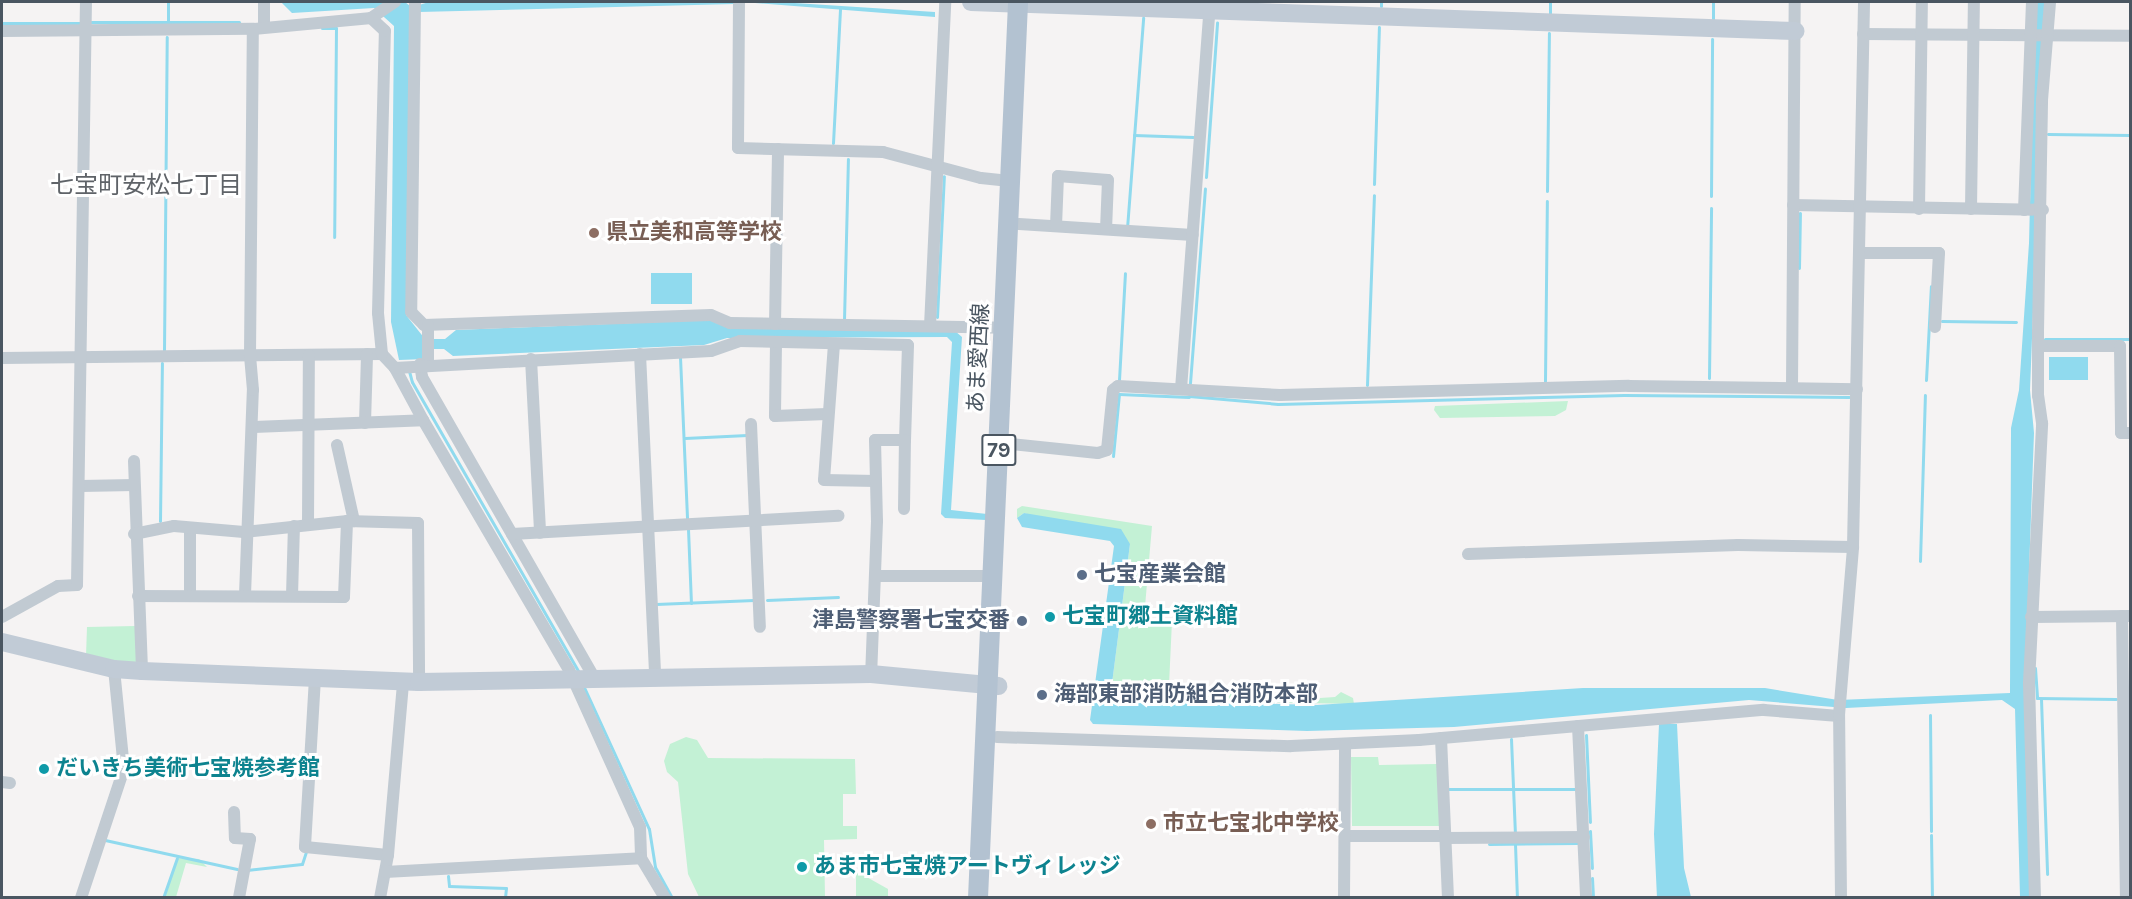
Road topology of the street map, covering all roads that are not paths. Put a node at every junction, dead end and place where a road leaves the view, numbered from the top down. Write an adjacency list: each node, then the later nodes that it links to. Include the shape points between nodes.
1 (86, 2): 18 (street)
2 (264, 2): 17 (street)
3 (395, 2): 16 (street)
4 (415, 2): 41 (street, via 411,312)
5 (739, 2): 26 (street, via 738,148)
6 (945, 2): 27 (street)
7 (971, 2): 14 (street)
8 (1795, 2): 20 (street)
9 (1864, 2): 21 (street)
10 (1922, 2): 22 (street)
11 (1974, 2): 23 (street)
12 (2032, 2): 24 (street)
13 (2050, 2): 24 (street)
14 (1024, 3): 15 (street); 28 (main road, あま愛西線 / 79); 35 (main road, あま愛西線 / 79)
15 (1210, 5): 20 (street); 38 (street)
16 (373, 17): 17 (street); 50 (street, via 385,31 378,313)
17 (258, 28): 18 (street); 52 (street)
18 (86, 30): 19 (street); 55 (street)
19 (2, 31)
20 (1795, 31): 29 (street)
21 (1863, 34): 22 (street); 30 (street)
22 (1922, 34): 23 (street); 31 (street)
23 (1974, 35): 24 (street); 32 (street)
24 (2039, 36): 25 (street); 33 (street); 34 (street)
25 (2130, 36)
26 (778, 149): 27 (street, via 883,152); 40 (street)
27 (939, 166): 28 (street, via 981,178); 42 (street)
28 (1012, 181): 44 (main road, あま愛西線 / 79)
29 (1794, 205): 30 (street); 59 (street)
30 (1862, 208): 31 (street); 39 (street)
31 (1919, 208): 32 (street)
32 (1971, 209): 33 (street)
33 (2025, 210): 34 (street)
34 (2042, 210): 47 (street)
35 (1019, 224): 36 (street); 70 (main road, あま愛西線 / 79)
36 (1056, 226): 37 (street); 37 (street, via 1058,176 1108,180)
37 (1107, 230): 38 (street)
38 (1193, 235): 60 (street)
39 (1861, 253): 43 (street, via 1939,253); 61 (street)
40 (775, 324): 41 (street, via 730,323 711,315); 42 (street)
41 (428, 325): 57 (street, via 428,344)
42 (930, 327): 44 (street)
43 (1935, 327)
44 (1005, 328): 92 (main road, あま愛西線 / 79)
45 (776, 343): 46 (street); 51 (street, via 740,340 711,351); 62 (street, via 775,416)
46 (834, 344): 62 (street); 69 (street, via 908,345)
47 (2038, 346): 48 (street, via 2120,346); 99 (street, via 2042,423)
48 (2125, 351): 68 (street, via 2121,433)
49 (367, 354): 50 (street); 53 (street); 64 (street)
50 (382, 354): 58 (street)
51 (640, 354): 56 (street); 82 (street)
52 (250, 355): 53 (street); 55 (street); 67 (street)
53 (309, 355): 66 (street)
54 (2, 358): 55 (street)
55 (81, 358): 75 (street)
56 (531, 359): 57 (street); 86 (street)
57 (421, 364): 58 (street); 85 (street, via 422,377)
58 (398, 368): 63 (street)
59 (1792, 387): 60 (street, via 1629,386 1291,395); 61 (street)
60 (1181, 389): 70 (street, via 1118,386 1113,390 1109,446 1102,453)
61 (1857, 389): 89 (street)
62 (827, 414): 73 (street, via 824,480)
63 (423, 420): 64 (street); 88 (street)
64 (365, 423): 66 (street)
65 (751, 424): 79 (street)
66 (309, 425): 67 (street); 80 (street)
67 (252, 426): 84 (street)
68 (2130, 433)
69 (905, 440): 73 (street, via 874,440); 76 (street)
70 (1011, 444): 109 (main road, あま愛西線 / 79)
71 (337, 445): 78 (street)
72 (134, 461): 74 (street)
73 (876, 481): 91 (street)
74 (134, 485): 75 (street); 87 (street)
75 (81, 486): 98 (street, via 76,585 58,586)
76 (904, 509)
77 (839, 516): 79 (street)
78 (350, 521): 80 (street); 96 (street, via 344,597); 108 (street, via 418,523)
79 (755, 521): 82 (street); 100 (street)
80 (308, 524): 81 (street)
81 (294, 526): 84 (street); 96 (street)
82 (648, 527): 86 (street); 105 (street)
83 (189, 529): 84 (street); 87 (street, via 174,526); 95 (street)
84 (244, 532): 93 (street)
85 (511, 533): 86 (street); 88 (street); 106 (street)
86 (540, 533)
87 (134, 534): 94 (street)
88 (495, 541): 106 (street)
89 (1853, 547): 90 (street, via 1738,545); 110 (street)
90 (1468, 554)
91 (875, 576): 92 (street); 104 (street)
92 (993, 576): 109 (main road, あま愛西線 / 79)
93 (245, 595): 95 (street); 96 (street)
94 (138, 596): 95 (street); 103 (street)
95 (190, 596)
96 (292, 596)
97 (2126, 616): 99 (street); 115 (street)
98 (2, 617)
99 (2031, 617): 133 (street)
100 (760, 627)
101 (2, 642): 102 (street)
102 (114, 669): 103 (street); 123 (street, via 124,769)
103 (142, 671): 107 (street)
104 (871, 674): 105 (street); 109 (street)
105 (655, 676): 106 (street)
106 (581, 677): 108 (street); 121 (street, via 640,827)
107 (315, 678): 108 (street); 120 (street, via 305,847)
108 (412, 682): 120 (street)
109 (993, 686): 112 (main road, あま愛西線 / 79); 127 (main road, あま愛西線 / 79)
110 (1840, 708): 111 (street, via 1764,710); 132 (street)
111 (1578, 726): 113 (street); 119 (street)
112 (997, 737): 114 (street); 128 (main road, あま愛西線 / 79)
113 (1441, 738): 114 (street); 118 (street)
114 (1345, 744): 117 (street)
115 (2127, 767): 134 (street)
116 (234, 812): 124 (street, via 235,838 250,839)
117 (1346, 836): 118 (street); 129 (street)
118 (1445, 837): 119 (street); 130 (street)
119 (1584, 837): 131 (street)
120 (388, 855): 122 (street)
121 (641, 858): 122 (street); 126 (street)
122 (384, 872): 125 (street)
123 (81, 897)
124 (239, 897)
125 (380, 897)
126 (665, 897)
127 (978, 897)
128 (990, 897)
129 (1344, 897)
130 (1448, 897)
131 (1586, 897)
132 (1841, 897)
133 (2035, 897)
134 (2126, 897)

